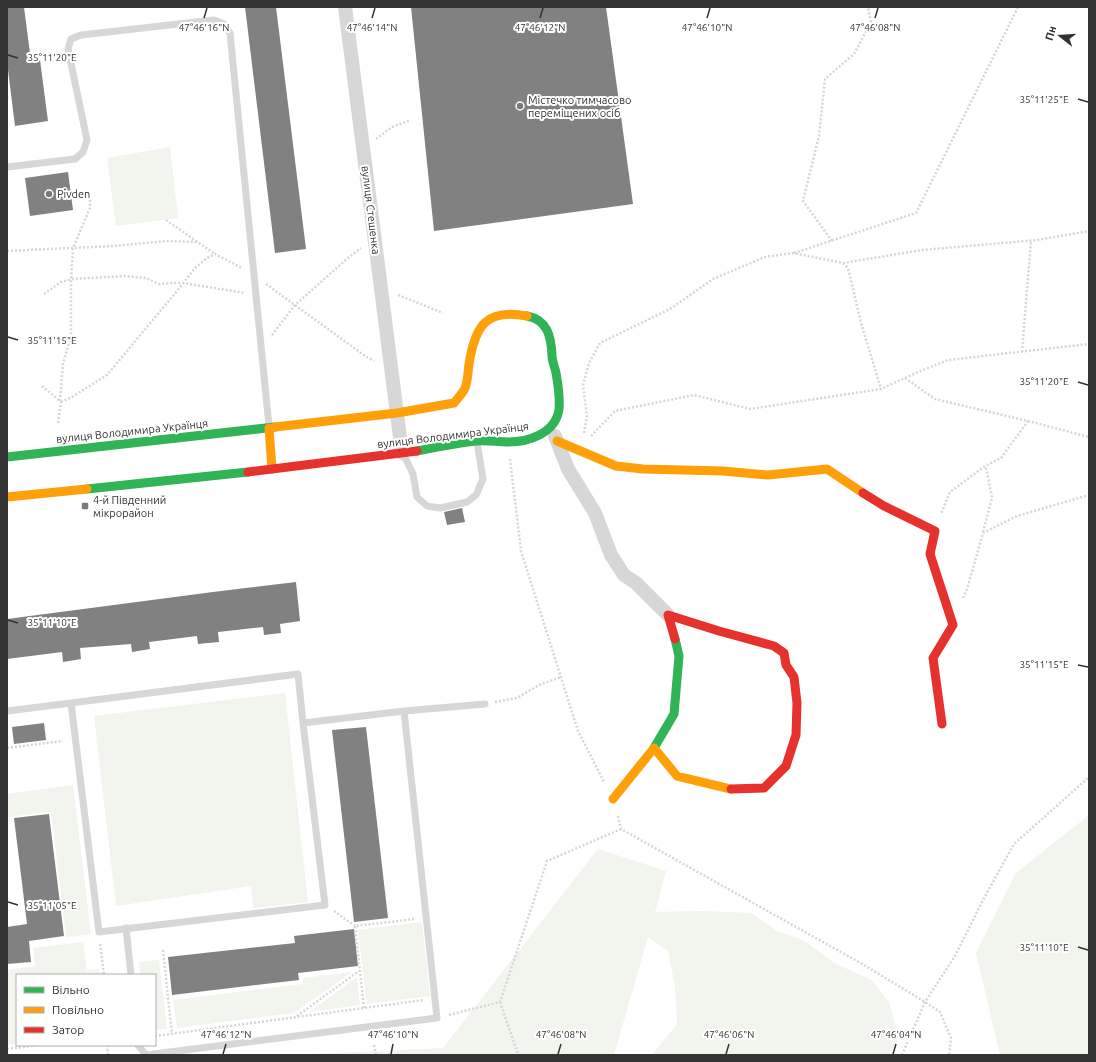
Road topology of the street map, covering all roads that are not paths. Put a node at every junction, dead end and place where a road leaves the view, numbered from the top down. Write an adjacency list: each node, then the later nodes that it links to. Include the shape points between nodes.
1 (345, 7): 3 (street, вулиця Стешенка)
2 (7, 167): 5 (lane, via 75,159 83,152 87,140 68,49 71,39 81,35 214,20 224,24 230,33)
3 (397, 413): 4 (street, вулиця Володимира Українця, via 454,403 465,389 471,351 480,326 494,316 513,313 534,317 544,324 551,340 559,410); 5 (street, вулиця Володимира Українця); 8 (street, вулиця Стешенка)
4 (552, 427): 6 (street, вулиця Володимира Українця, via 528,440); 7 (street)
5 (269, 428): 9 (street, вулиця Володимира Українця); 10 (street)
6 (477, 441): 8 (street, вулиця Володимира Українця); 8 (lane, via 483,479 476,495 467,502 440,508 427,506 417,497 413,474)
7 (557, 442): 12 (street, via 568,469 595,513 611,555 624,575 636,583); 18 (street, via 616,466 643,469 768,475 827,469 884,506 935,531 930,554 953,625 933,658)
8 (402, 453): 10 (street, вулиця Володимира Українця)
9 (7, 457)
10 (272, 469): 11 (street, вулиця Володимира Українця)
11 (7, 497)
12 (668, 615): 19 (street, via 679,656 674,714); 19 (street, via 774,646 784,653 786,665 794,677 797,703 796,735 786,766 764,788 732,789 677,776)
13 (71, 703): 15 (lane); 17 (lane, via 298,674); 21 (lane, via 99,932)
14 (484, 704): 16 (lane)
15 (7, 711)
16 (404, 711): 17 (lane); 23 (lane, via 437,1018 146,1055)
17 (303, 723): 21 (lane, via 325,905)
18 (942, 724)
19 (654, 748): 20 (street)
20 (614, 799)
21 (126, 928): 22 (lane)
22 (131, 974)
23 (139, 1046)

